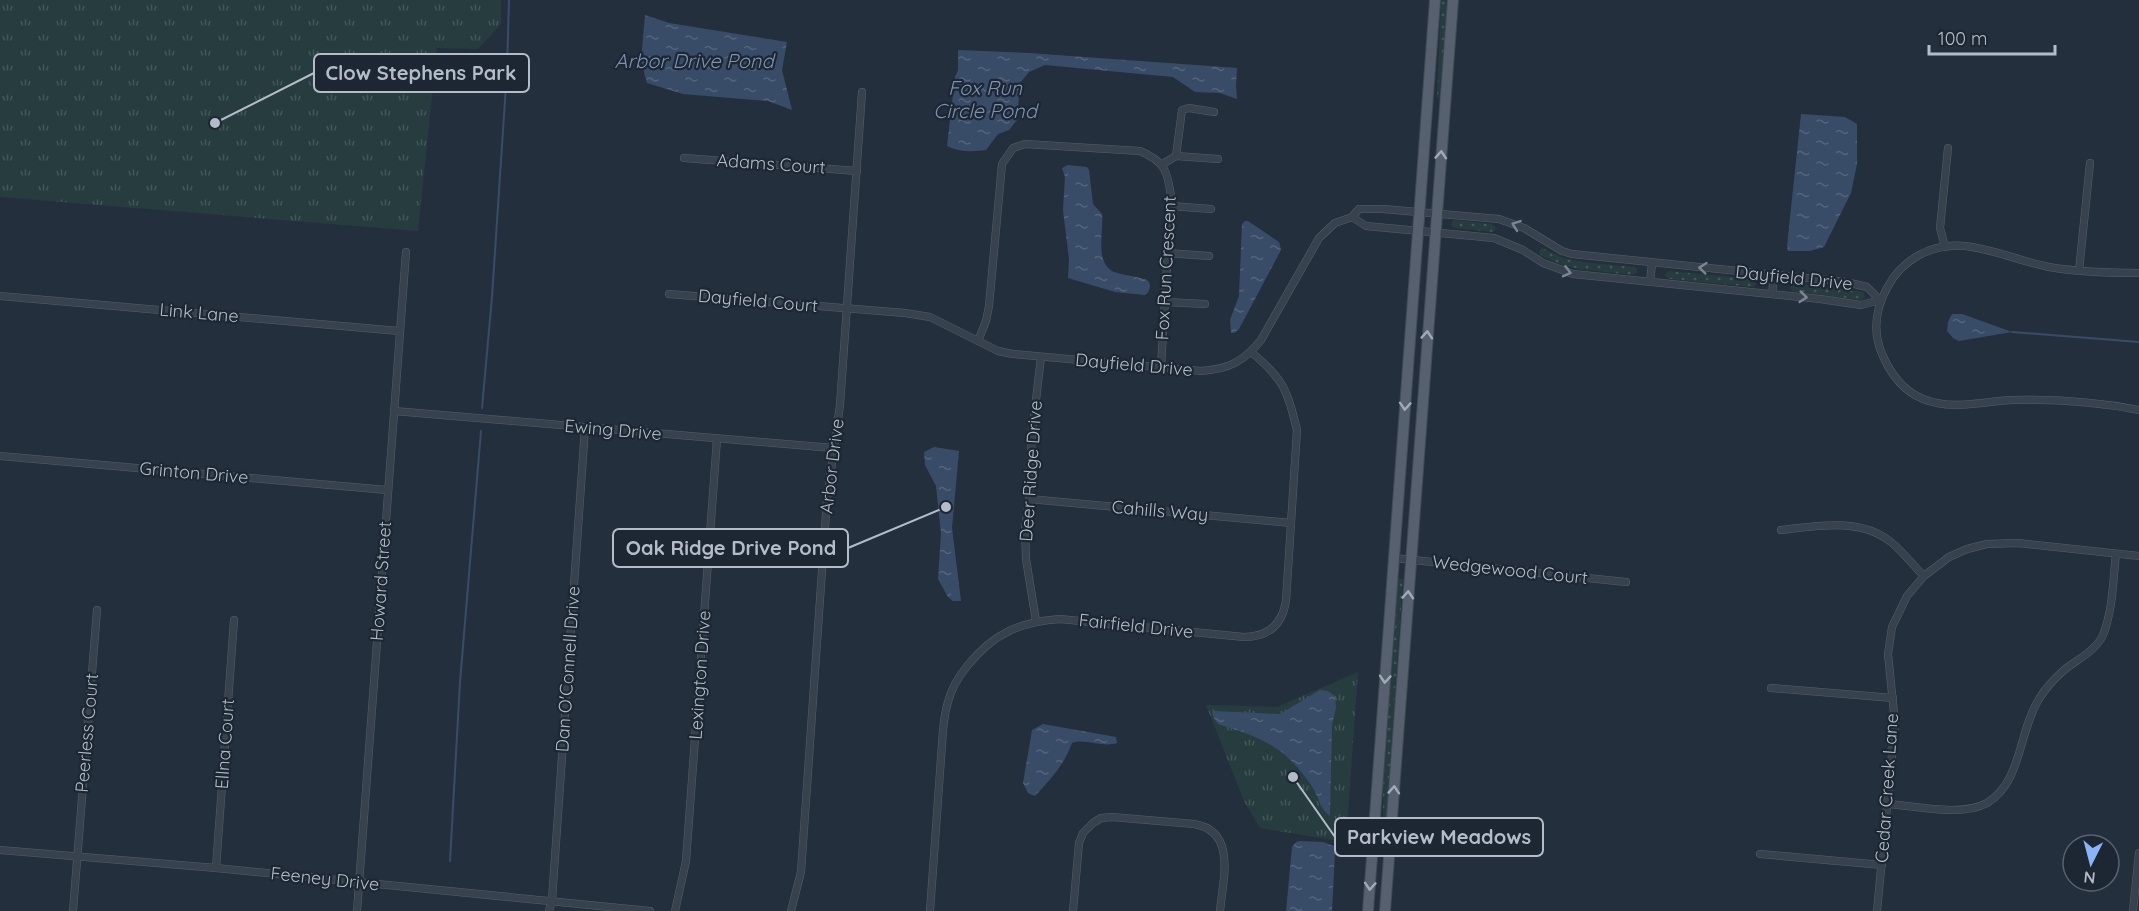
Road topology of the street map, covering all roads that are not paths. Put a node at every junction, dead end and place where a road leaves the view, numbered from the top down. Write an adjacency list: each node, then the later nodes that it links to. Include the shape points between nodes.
1 (1434, 0): 14 (main road)
2 (1453, 0): 15 (main road, one-way to 2)
3 (862, 92): 11 (street, Arbor Drive)
4 (1214, 112): 6 (street, via 1182,110)
5 (1948, 148): 19 (street, via 1940,228)
6 (1176, 156): 8 (street); 10 (street)
7 (684, 158): 11 (street, Adams Court)
8 (1218, 159)
9 (2090, 163): 24 (street)
10 (1161, 165): 12 (street, Fox Run Crescent, via 1169,175); 36 (street, via 1140,151 1025,144 1013,148 1002,164 989,306)
11 (857, 171): 34 (street, Arbor Drive)
12 (1170, 206): 13 (street); 21 (street, Fox Run Crescent)
13 (1211, 209)
14 (1420, 212): 15 (street, Dayfield Drive); 16 (street, Dayfield Drive, via 1359,209); 17 (main road)
15 (1436, 213): 18 (main road); 23 (street, Dayfield Drive, one-way to 15, via 1572,254 1499,219)
16 (1352, 217): 17 (street, Dayfield Drive, via 1366,226); 37 (street, Dayfield Drive, via 1335,223 1319,238)
17 (1419, 230): 18 (street, Dayfield Drive); 52 (main road, one-way to 52)
18 (1435, 233): 27 (street, Dayfield Drive, one-way to 27, via 1494,238 1573,274); 53 (main road, one-way to 18)
19 (1945, 247): 24 (street, via 1966,246); 31 (street, via 1923,252 1908,261 1893,276)
20 (406, 252): 35 (street, Howard Street)
21 (1167, 253): 22 (street); 32 (street, Fox Run Crescent)
22 (1209, 256)
23 (1652, 263): 26 (street, Dayfield Drive, one-way to 23); 27 (street)
24 (2079, 271): 25 (street)
25 (2139, 273)
26 (1774, 275): 29 (street); 31 (street, Dayfield Drive, via 1846,282 1867,287)
27 (1650, 282): 29 (street, Dayfield Drive)
28 (669, 294): 34 (street, Dayfield Court)
29 (1772, 294): 31 (street, Dayfield Drive, one-way to 31, via 1861,305)
30 (0, 296): 35 (street, Link Lane)
31 (1880, 300): 40 (street, via 1876,318 1878,342 1887,368 1921,398 1962,406 2053,399)
32 (1165, 302): 33 (street); 39 (street, Fox Run Crescent)
33 (1205, 304)
34 (847, 308): 36 (street, Dayfield Drive, via 930,317); 44 (street, Arbor Drive, via 840,405)
35 (399, 331): 41 (street, Howard Street)
36 (978, 341): 38 (street, Dayfield Drive, via 1005,352)
37 (1251, 352): 39 (street, Dayfield Drive, via 1221,369); 48 (street, Fairfield Drive, via 1283,383 1295,423)
38 (1041, 357): 39 (street, Dayfield Drive); 47 (street, Deer Ridge Drive)
39 (1161, 367)
40 (2139, 410)
41 (394, 411): 42 (street, Ewing Drive); 46 (street, Howard Street)
42 (585, 428): 43 (street, Ewing Drive); 69 (street, Dan O'Connell Drive)
43 (717, 439): 44 (street, Ewing Drive); 74 (street, Lexington Drive, via 686,861)
44 (832, 448): 75 (street, Arbor Drive, via 801,872)
45 (0, 456): 46 (street, Grinton Drive)
46 (387, 490): 68 (street, Howard Street)
47 (1029, 499): 48 (street, Cahills Way); 58 (street, Deer Ridge Drive, via 1026,559)
48 (1291, 523): 58 (street, Fairfield Drive, via 1284,610 1273,629 1262,634 1244,637 1060,619)
49 (1781, 530): 54 (street, via 1840,525 1875,533 1890,542)
50 (2116, 554): 51 (street, Cedar Creek Lane); 54 (street, Cedar Creek Lane, via 2019,543 1987,544 1948,557); 61 (street, via 2102,638 2061,673 2038,701 2004,789 1985,804 1969,809)
51 (2139, 556)
52 (1394, 558): 53 (street, Wedgewood Court); 79 (main road, one-way to 79)
53 (1410, 560): 55 (street, Wedgewood Court); 80 (main road, one-way to 53)
54 (1924, 576): 60 (street, Cedar Creek Lane, via 1907,596 1892,627 1888,660)
55 (1626, 582)
56 (97, 610): 65 (street, Peerless Court)
57 (234, 620): 67 (street, Ellna Court)
58 (1036, 621): 76 (street, Fairfield Drive, via 995,637 959,676 948,702)
59 (1771, 687): 60 (street)
60 (1893, 698): 61 (street, Cedar Creek Lane, via 1895,723)
61 (1888, 804): 66 (street, Cedar Creek Lane)
62 (0, 850): 65 (street, Feeney Drive)
63 (2139, 853): 82 (street)
64 (1760, 854): 66 (street)
65 (77, 856): 67 (street, Feeney Drive); 70 (street, Peerless Court)
66 (1882, 865): 81 (street, Cedar Creek Lane)
67 (216, 868): 68 (street, Feeney Drive)
68 (359, 882): 69 (street, Feeney Drive); 71 (street, Howard Street)
69 (552, 900): 72 (street, Dan O'Connell Drive); 73 (street, Feeney Drive)
70 (73, 911)
71 (357, 911)
72 (549, 911)
73 (650, 911)
74 (675, 911)
75 (791, 911)
76 (930, 911)
77 (1073, 911): 78 (street, via 1080,837 1101,818 1112,817 1199,824 1216,833 1225,859)
78 (1220, 911)
79 (1368, 911)
80 (1385, 911)
81 (1877, 911)
82 (2133, 911)

